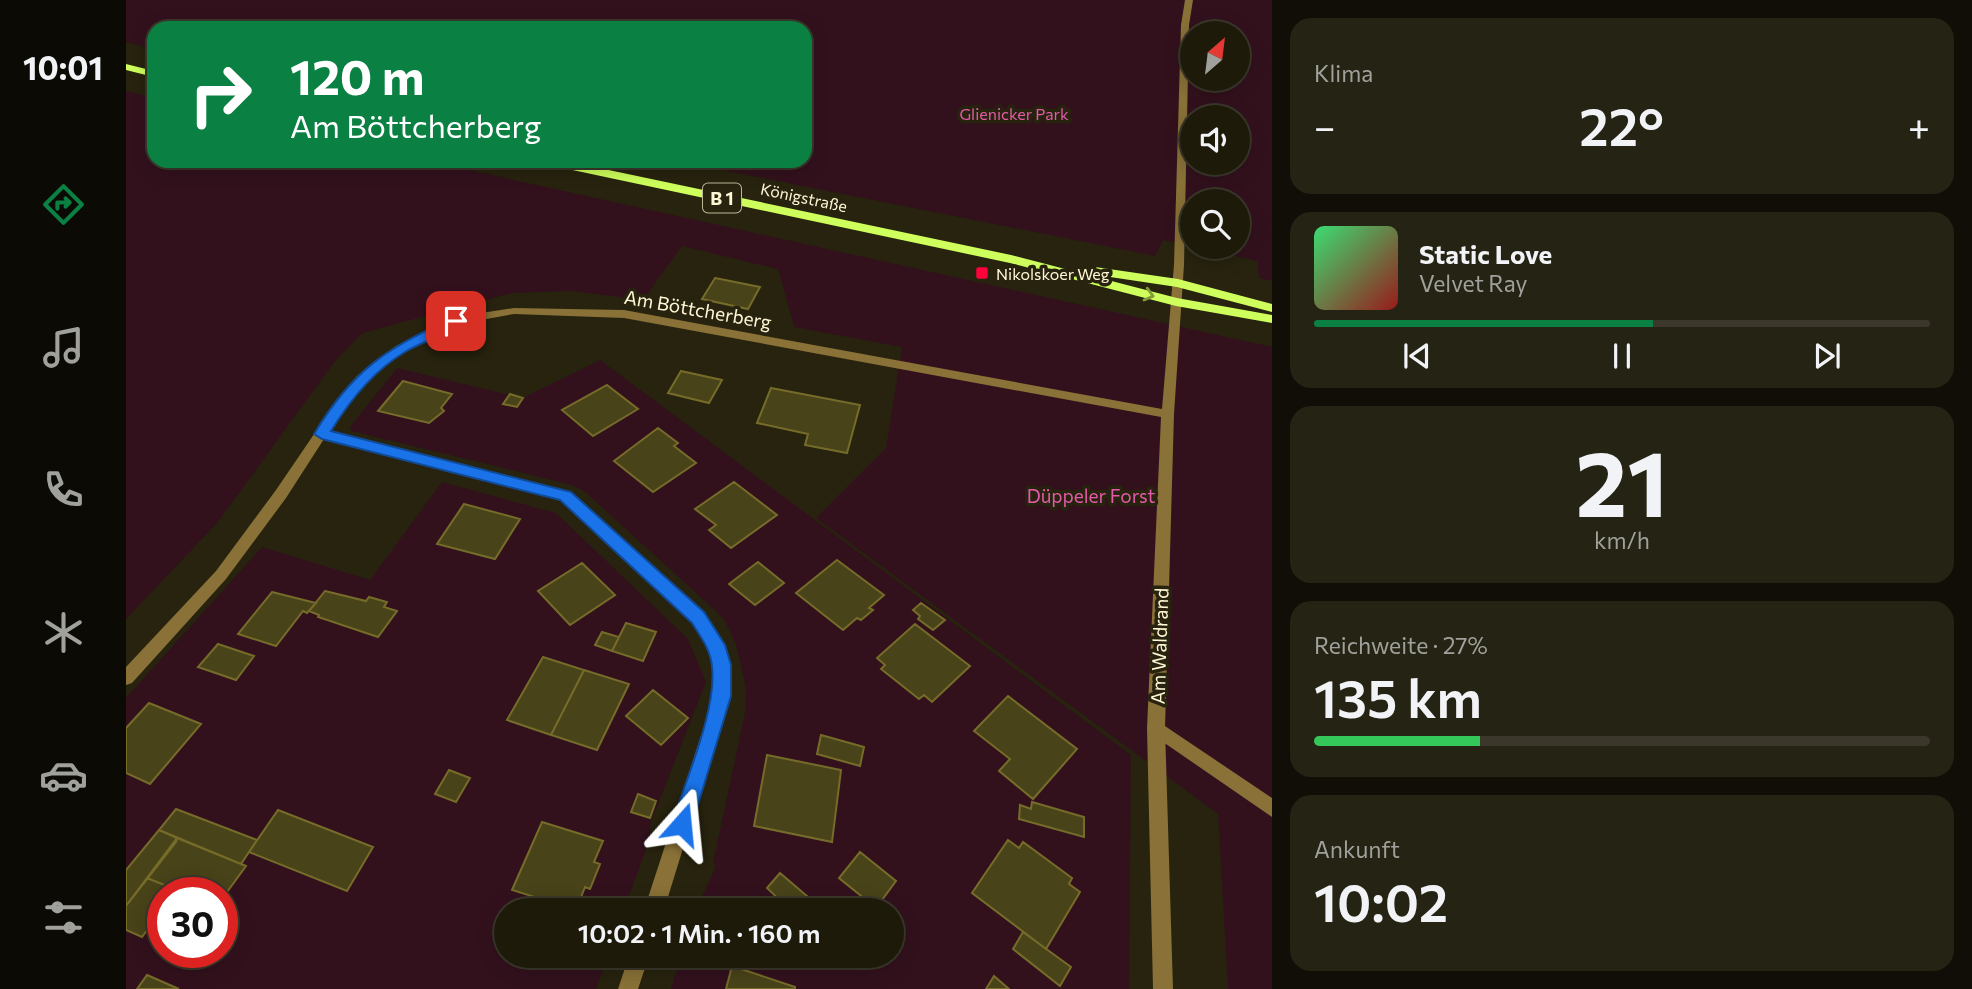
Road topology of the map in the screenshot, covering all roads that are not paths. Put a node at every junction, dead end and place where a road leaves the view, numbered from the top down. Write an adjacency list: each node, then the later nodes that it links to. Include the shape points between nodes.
1 (1189, 0): 6 (street)
2 (126, 67): 3 (main road)
3 (147, 72)
4 (582, 168): 5 (main road, Königstraße / B 1)
5 (1012, 259): 6 (main road, Königstraße / B 1); 7 (main road, Königstraße / B 1, one-way to 7)
6 (1178, 283): 7 (street); 8 (main road, Königstraße / B 1)
7 (1176, 302): 9 (main road, Königstraße / B 1); 10 (street, Am Waldrand)
8 (1272, 308)
9 (1272, 318)
10 (1168, 414): 11 (street, Am Böttcherberg, via 624,314 514,311 456,321 400,349 361,379); 13 (street, Am Waldrand)
11 (322, 434): 12 (street, Am Böttcherberg, via 221,575); 15 (street, via 565,496 709,632 722,665 722,696)
12 (126, 678)
13 (1156, 728): 14 (street); 18 (street, Am Waldrand)
14 (1272, 808)
15 (658, 898)
16 (635, 968): 17 (street)
17 (628, 989)
18 (1163, 989)

